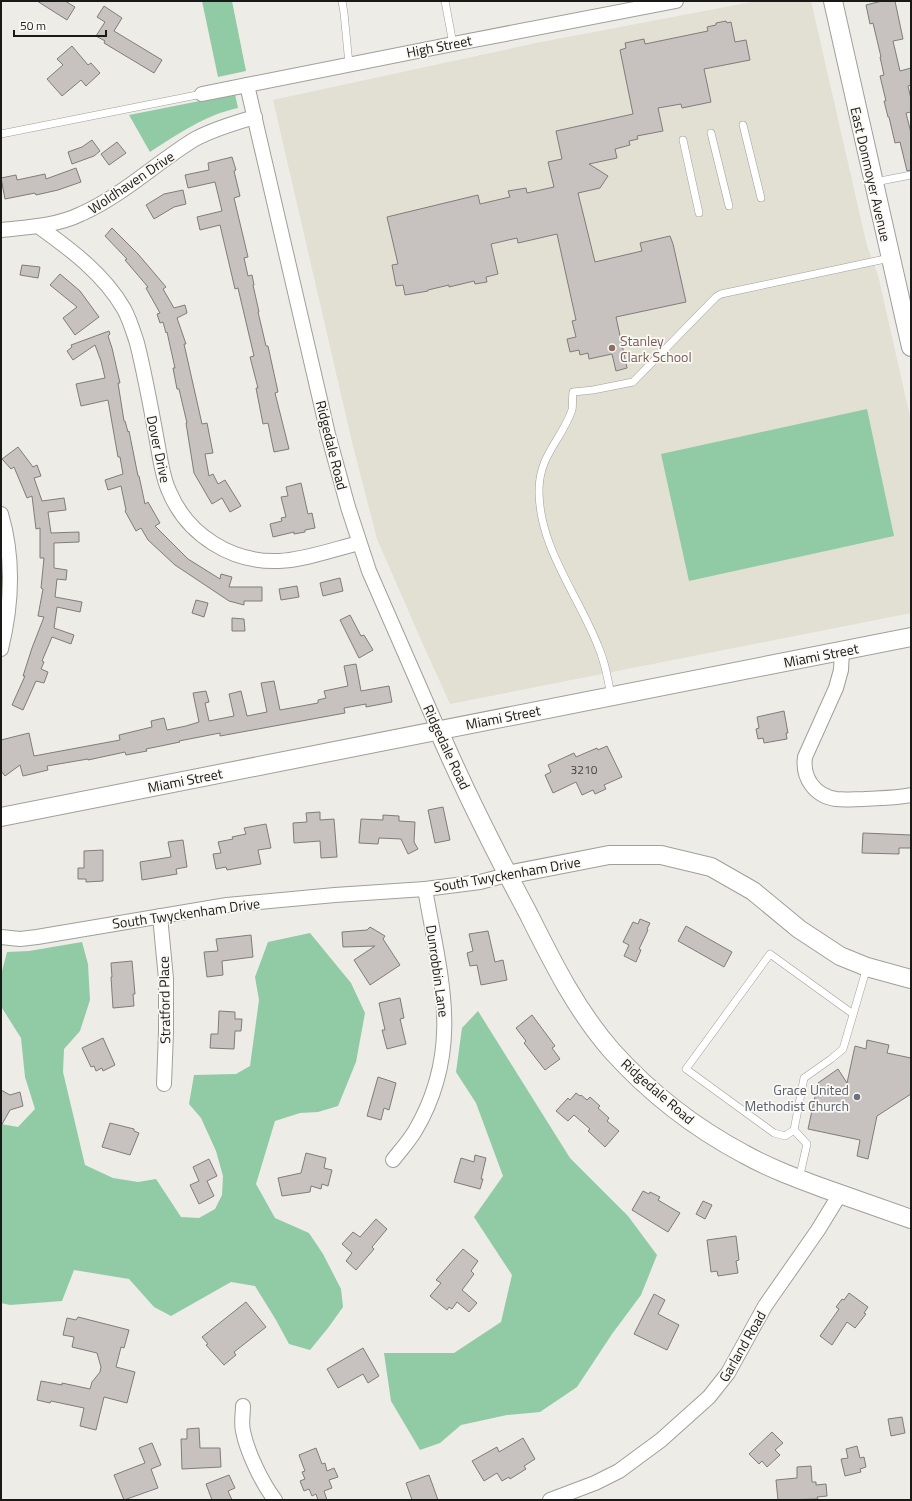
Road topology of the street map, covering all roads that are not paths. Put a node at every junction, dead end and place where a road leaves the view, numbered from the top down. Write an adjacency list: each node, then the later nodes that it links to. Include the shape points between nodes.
1 (342, 1): 6 (lane)
2 (445, 1): 5 (lane)
3 (676, 1): 5 (street, High Street)
4 (833, 1): 15 (street, East Donmoyer Avenue)
5 (453, 44): 6 (street, High Street)
6 (349, 64): 7 (street, High Street)
7 (248, 85): 8 (street, High Street); 9 (street, Ridgedale Road)
8 (202, 94): 12 (lane)
9 (255, 117): 19 (street, Woldhaven Drive, via 215,129 195,140 94,208 64,221); 24 (street, Ridgedale Road, via 328,434)
10 (743, 125): 16 (lane)
11 (711, 133): 17 (lane)
12 (1, 134)
13 (683, 140): 18 (lane)
14 (911, 175): 15 (lane)
15 (873, 183): 21 (street, East Donmoyer Avenue)
16 (761, 198)
17 (729, 206)
18 (699, 213)
19 (38, 226): 20 (street, Woldhaven Drive); 24 (street, Dover Drive, via 85,263 109,288 132,325 168,490 191,526 225,550 266,561 281,561 318,554)
20 (1, 230)
21 (890, 258): 22 (street, East Donmoyer Avenue); 28 (lane, via 721,294 633,382 573,392 572,409 543,464 539,490 540,511 551,548 598,646)
22 (911, 347)
23 (1, 514): 26 (street, via 10,557 9,609)
24 (359, 543): 29 (street, Ridgedale Road)
25 (911, 637): 27 (street, Miami Street)
26 (1, 649)
27 (842, 650): 28 (street, Miami Street); 30 (street, via 841,670 836,688 805,757 807,779 817,791 837,799)
28 (611, 696): 29 (street, Miami Street)
29 (438, 730): 31 (street, Miami Street); 32 (street, Ridgedale Road)
30 (911, 795)
31 (1, 816)
32 (508, 875): 33 (street, South Twyckenham Drive, via 480,882); 36 (street, South Twyckenham Drive, via 610,855 661,855 711,867 753,891 799,929 840,956); 42 (street, Ridgedale Road, via 562,981 587,1019 640,1080 699,1126 745,1155)
33 (425, 889): 34 (street, South Twyckenham Drive, via 282,899); 41 (street, Dunrobbin Lane, via 444,994 444,1051 428,1106 415,1132)
34 (160, 916): 35 (street, South Twyckenham Drive, via 38,937); 39 (street, Stratford Place, via 166,980)
35 (1, 937)
36 (867, 967): 37 (street, South Twyckenham Drive); 38 (lane)
37 (911, 979)
38 (853, 1014): 40 (lane, via 843,1049 804,1078); 40 (lane, via 770,954 686,1068 774,1134 785,1136)
39 (164, 1084)
40 (794, 1130): 42 (lane, via 807,1144)
41 (393, 1160)
42 (799, 1179): 43 (street, Ridgedale Road)
43 (840, 1194): 44 (street, Ridgedale Road); 47 (street, Garland Road, via 765,1306 728,1373 709,1397 660,1440 618,1471)
44 (911, 1219)
45 (243, 1406): 46 (street, via 242,1429 245,1442 266,1489)
46 (275, 1500)
47 (550, 1500)

